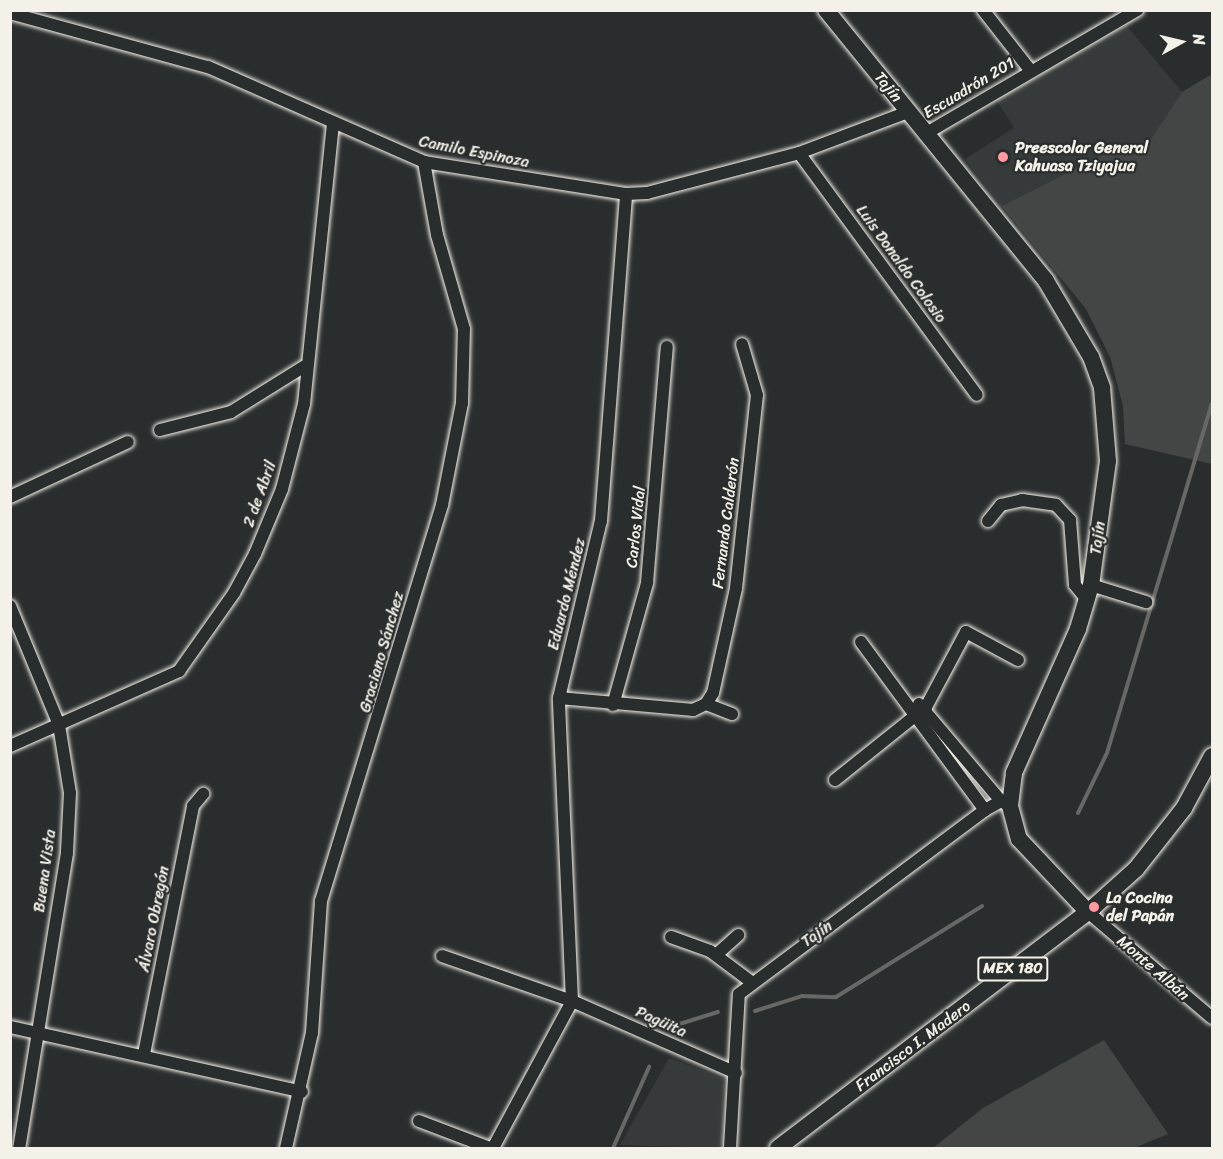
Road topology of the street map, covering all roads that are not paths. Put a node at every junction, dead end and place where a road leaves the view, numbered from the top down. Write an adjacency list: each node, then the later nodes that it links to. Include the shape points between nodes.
1 (826, 10): 6 (main road, Tajín)
2 (983, 10): 5 (street, Escuadrón 201)
3 (1137, 10): 5 (street, Escuadrón 201)
4 (10, 13): 7 (street, Camilo Espinoza, via 208,67)
5 (1030, 70): 8 (street, Escuadrón 201)
6 (908, 112): 8 (main road, Tajín); 9 (street, Camilo Espinoza)
7 (333, 123): 10 (street, Camilo Espinoza); 14 (street, 2 de Abril)
8 (925, 134): 20 (main road, Tajín, via 1046,281 1091,357 1108,426 1104,501)
9 (799, 153): 11 (street, Camilo Espinoza, via 647,193); 15 (street, Luis Donaldo Colosio)
10 (424, 162): 11 (street, Camilo Espinoza); 53 (street, Graciano Sánchez, via 436,235 464,329 465,380 442,505 321,901 312,1033)
11 (626, 194): 25 (street, Eduardo Méndez, via 601,521)
12 (742, 344): 27 (street, Fernando Calderón, via 757,395 748,485 736,588)
13 (667, 347): 28 (street, Carlos Vidal, via 646,583)
14 (305, 366): 16 (street, via 231,412); 32 (street, 2 de Abril, via 304,404 282,489 228,602 179,671)
15 (977, 395)
16 (160, 430)
17 (128, 442): 18 (street)
18 (10, 497)
19 (988, 521): 20 (street, via 1001,505 1022,500 1056,504 1070,520 1075,585)
20 (1089, 592): 21 (street); 39 (main road, Tajín, via 1014,773)
21 (1146, 602)
22 (10, 606): 32 (street, Buena Vista)
23 (861, 642): 26 (street)
24 (1018, 660): 29 (street, via 966,632)
25 (559, 698): 28 (street); 47 (street, Eduardo Méndez)
26 (906, 699): 29 (street); 31 (street)
27 (706, 704): 28 (street, via 693,710); 30 (street)
28 (613, 705)
29 (926, 707): 31 (street); 34 (street, Monte Albán)
30 (732, 714)
31 (915, 719): 36 (street); 37 (street)
32 (59, 725): 33 (street, 2 de Abril); 50 (street, Buena Vista, via 70,793 67,853)
33 (10, 746)
34 (962, 753): 36 (street); 39 (street, Monte Albán)
35 (1212, 756): 41 (main road, Francisco I. Madero / MEX 180, via 1161,841)
36 (948, 762): 40 (street)
37 (835, 780)
38 (203, 794): 51 (street, Álvaro Obregón, via 193,806)
39 (1005, 804): 40 (street, Tajín); 41 (main road, Monte Albán, via 1019,839)
40 (985, 810): 46 (street, Tajín)
41 (1088, 912): 48 (street, Monte Albán); 59 (main road, Francisco I. Madero / MEX 180)
42 (738, 935): 44 (street)
43 (671, 937): 44 (street)
44 (716, 954): 46 (street)
45 (442, 956): 47 (street)
46 (750, 981): 52 (street, Tajín, via 738,994)
47 (572, 1001): 52 (street, Pagüita); 57 (street)
48 (1212, 1018)
49 (10, 1027): 50 (street)
50 (36, 1032): 51 (street); 55 (street, Buena Vista)
51 (144, 1053): 53 (street)
52 (736, 1073): 58 (street)
53 (302, 1092): 56 (street, Graciano Sánchez)
54 (419, 1121): 57 (street)
55 (19, 1149)
56 (286, 1149)
57 (492, 1149)
58 (730, 1149)
59 (778, 1149)

